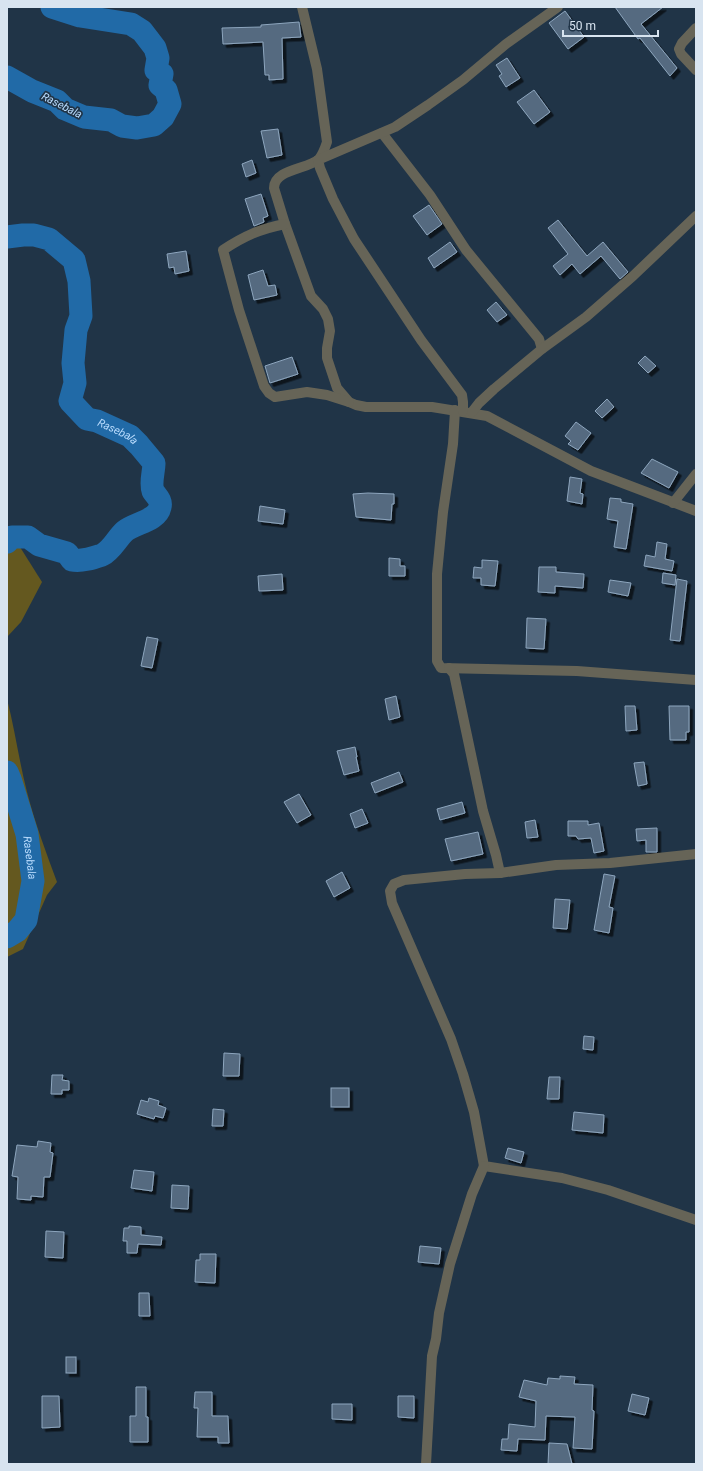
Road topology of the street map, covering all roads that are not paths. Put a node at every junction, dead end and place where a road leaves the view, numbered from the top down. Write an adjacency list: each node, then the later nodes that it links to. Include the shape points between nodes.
1 (302, 7): 6 (street, via 317,69 327,142)
2 (558, 7): 5 (street, via 506,44 463,80 395,127)
3 (696, 28): 4 (street, via 679,49)
4 (696, 70)
5 (382, 133): 6 (street); 9 (street, via 430,195 470,256 539,339)
6 (318, 160): 8 (street, via 286,173 274,183); 11 (street, via 333,199 354,239 421,340 462,395)
7 (696, 216): 9 (street, via 586,317)
8 (285, 224): 10 (street, via 311,296 328,319 329,366 337,388); 10 (street, via 242,237 223,250 264,386 275,397 307,392)
9 (542, 349): 11 (street, via 479,403)
10 (349, 402): 11 (street, via 366,407 432,407)
11 (463, 411): 13 (street, via 487,416 591,471); 15 (street, via 453,444 437,574 437,661 441,668)
12 (696, 474): 13 (street)
13 (674, 503): 14 (street)
14 (696, 510)
15 (449, 668): 16 (street, via 576,671); 18 (street, via 454,674)
16 (696, 680)
17 (696, 854): 18 (street, via 610,863 556,865)
18 (500, 873): 19 (street, via 404,880 394,884 390,891 392,902 464,1074)
19 (484, 1166): 20 (street, via 562,1178 608,1190); 21 (street, via 472,1194 450,1264 439,1313 432,1356)
20 (696, 1220)
21 (426, 1464)

